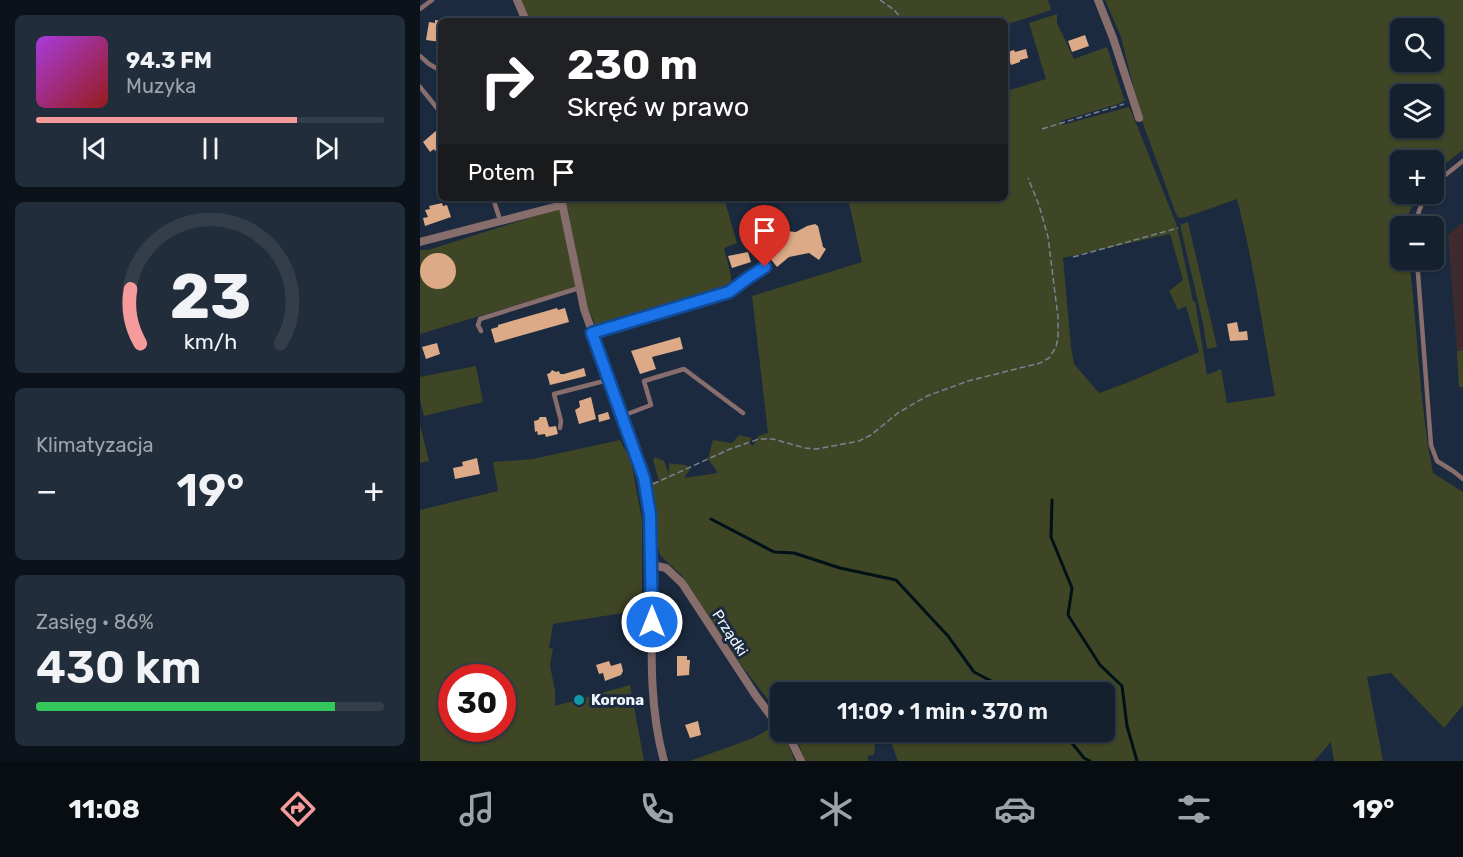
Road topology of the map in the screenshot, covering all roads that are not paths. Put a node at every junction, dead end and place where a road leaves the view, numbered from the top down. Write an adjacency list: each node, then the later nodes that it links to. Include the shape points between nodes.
1 (432, 0): 4 (lane)
2 (517, 0): 5 (street)
3 (1098, 0): 10 (street)
4 (420, 9)
5 (525, 18)
6 (420, 56): 7 (lane)
7 (438, 69)
8 (420, 87): 9 (lane)
9 (438, 109)
10 (1139, 118)
11 (1463, 161): 12 (lane)
12 (1444, 176)
13 (494, 201): 15 (lane)
14 (562, 201): 15 (street); 19 (street)
15 (500, 220): 16 (street)
16 (420, 242)
17 (765, 267): 21 (lane, via 729,292)
18 (1418, 270): 26 (lane, via 1431,445 1437,461)
19 (579, 288): 20 (lane, via 480,319); 21 (street)
20 (481, 331)
21 (592, 333): 22 (street)
22 (608, 380): 24 (street); 25 (lane, via 554,394)
23 (743, 413): 24 (lane, via 684,369 644,381 651,405)
24 (622, 416): 27 (street, via 646,487)
25 (560, 428)
26 (1463, 479)
27 (652, 565): 28 (street, Prządki, via 666,568 682,583); 30 (street, via 652,693)
28 (770, 715)
29 (792, 742): 31 (street)
30 (664, 761)
31 (801, 761)

